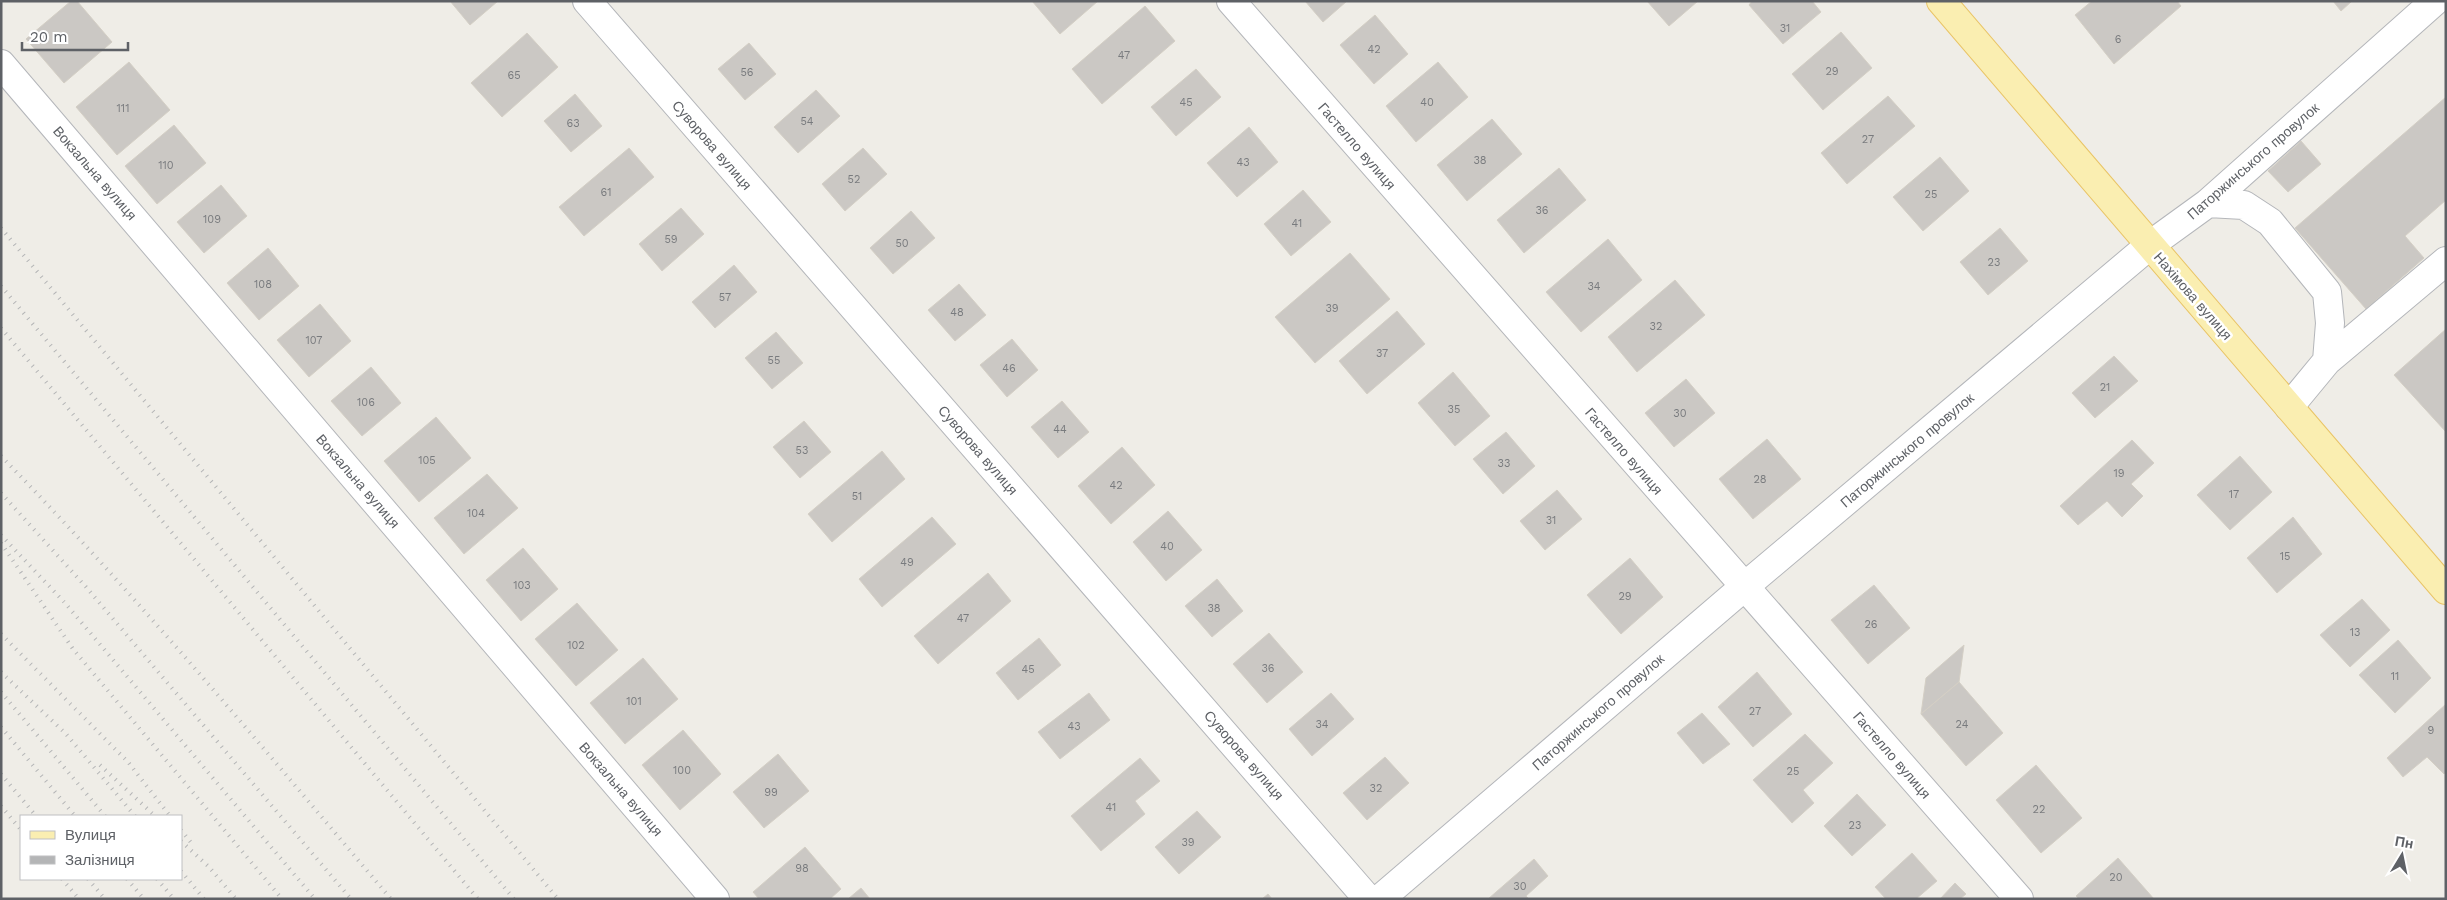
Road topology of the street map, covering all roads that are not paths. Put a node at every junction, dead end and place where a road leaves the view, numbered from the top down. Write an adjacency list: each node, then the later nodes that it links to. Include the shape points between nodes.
1 (587, 1): 14 (street, Суворова вулиця)
2 (1231, 1): 11 (street, Гастелло вулиця)
3 (1941, 1): 7 (main road, Нахімова вулиця)
4 (2435, 1): 6 (street, Паторжинського провулок)
5 (1, 64): 13 (street, Вокзальна вулиця)
6 (2208, 203): 7 (street, Паторжинського провулок); 9 (street, via 2244,205 2270,222 2327,292 2330,323)
7 (2150, 245): 10 (main road, Нахімова вулиця); 11 (street, Паторжинського провулок)
8 (2446, 261): 9 (street)
9 (2327, 361): 10 (street)
10 (2289, 407): 12 (main road, Нахімова вулиця)
11 (1744, 587): 15 (street, Паторжинського провулок); 16 (street, Гастелло вулиця)
12 (2446, 590)
13 (714, 899)
14 (1368, 899)
15 (1380, 899)
16 (2019, 899)

